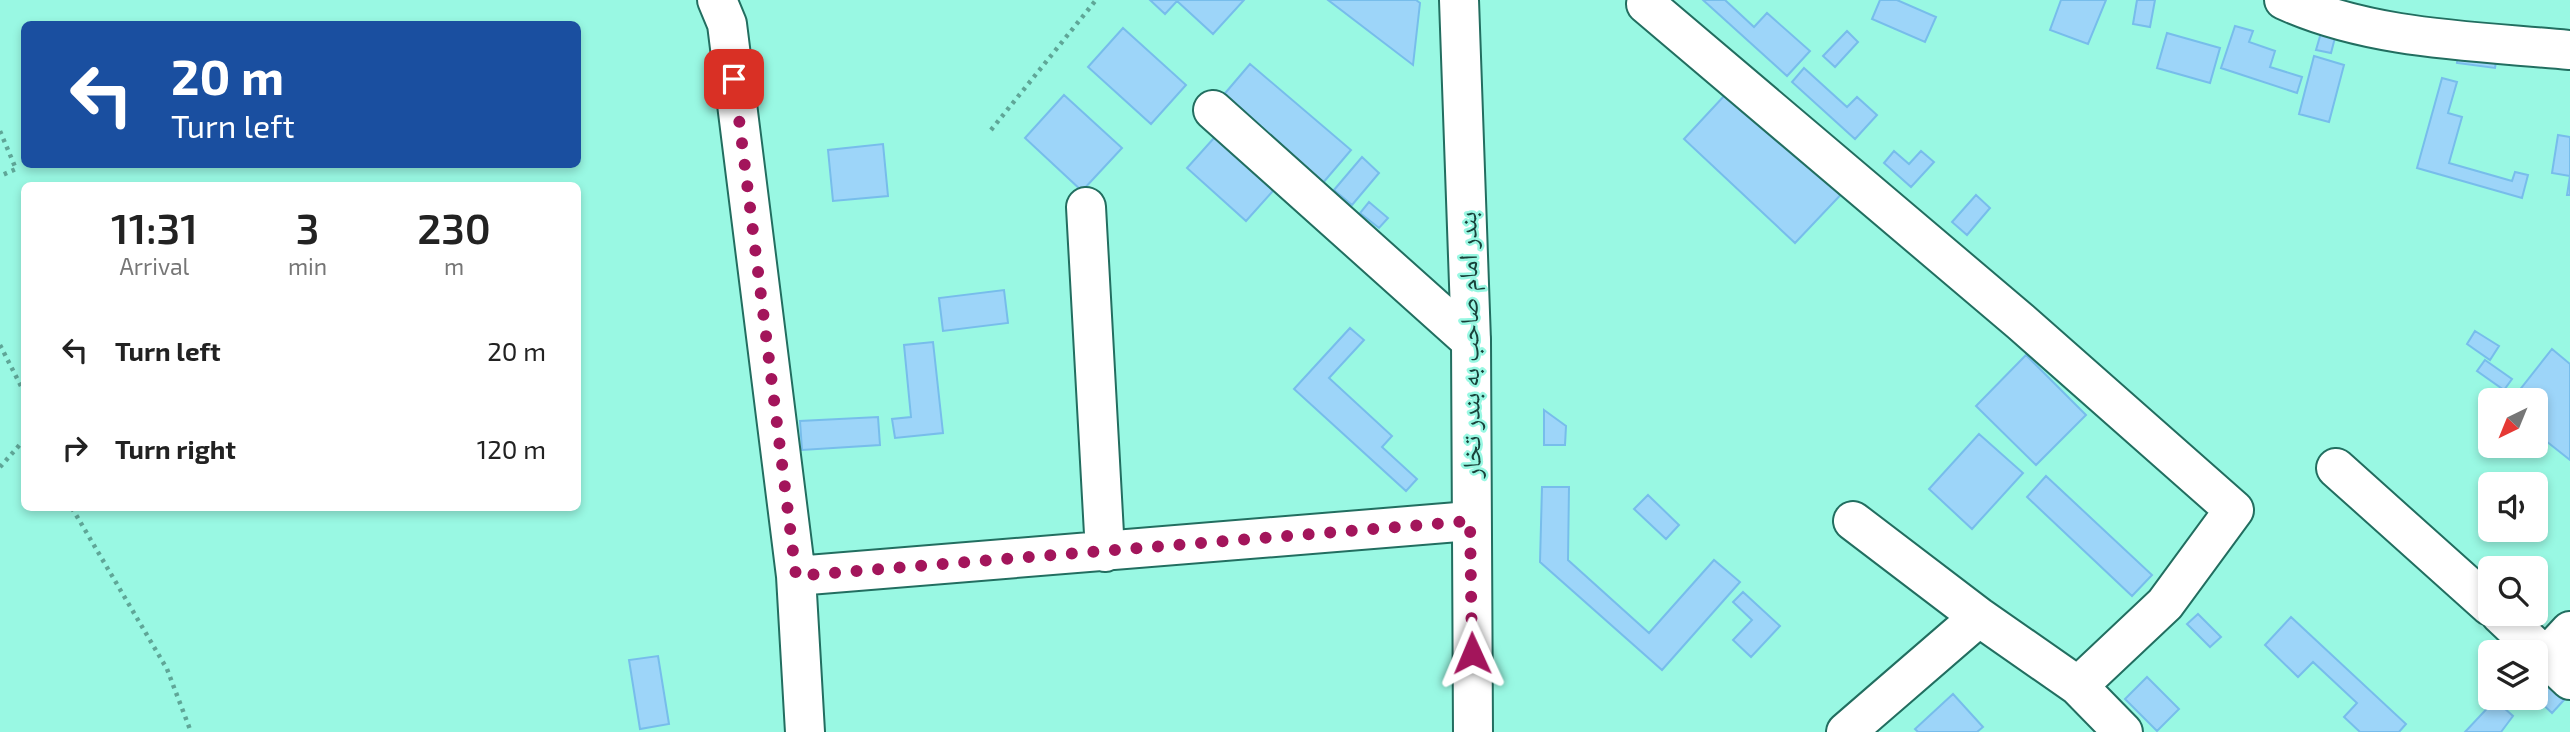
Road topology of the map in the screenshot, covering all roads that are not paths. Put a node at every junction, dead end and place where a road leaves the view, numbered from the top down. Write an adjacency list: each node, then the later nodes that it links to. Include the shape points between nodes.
1 (717, 0): 13 (street, via 727,24)
2 (1459, 0): 8 (street, بندر امام صاحب به بندر تخار)
3 (1650, 0): 18 (street, via 1646,4 2021,322 2234,510 2165,604)
4 (2289, 1): 5 (street, via 2335,21)
5 (2570, 50)
6 (1213, 110): 8 (street)
7 (1086, 207): 12 (street)
8 (1471, 341): 10 (street, بندر امام صاحب به بندر تخار)
9 (2336, 468): 14 (street)
10 (1470, 521): 12 (street); 20 (street, بندر امام صاحب به بندر تخار)
11 (1853, 521): 15 (street)
12 (1105, 552): 13 (street)
13 (796, 576): 19 (street)
14 (2478, 595)
15 (1979, 617): 18 (street); 21 (street)
16 (2518, 626): 17 (street)
17 (2562, 656)
18 (2078, 686): 22 (street)
19 (805, 732)
20 (1473, 732)
21 (1846, 732)
22 (2123, 732)

